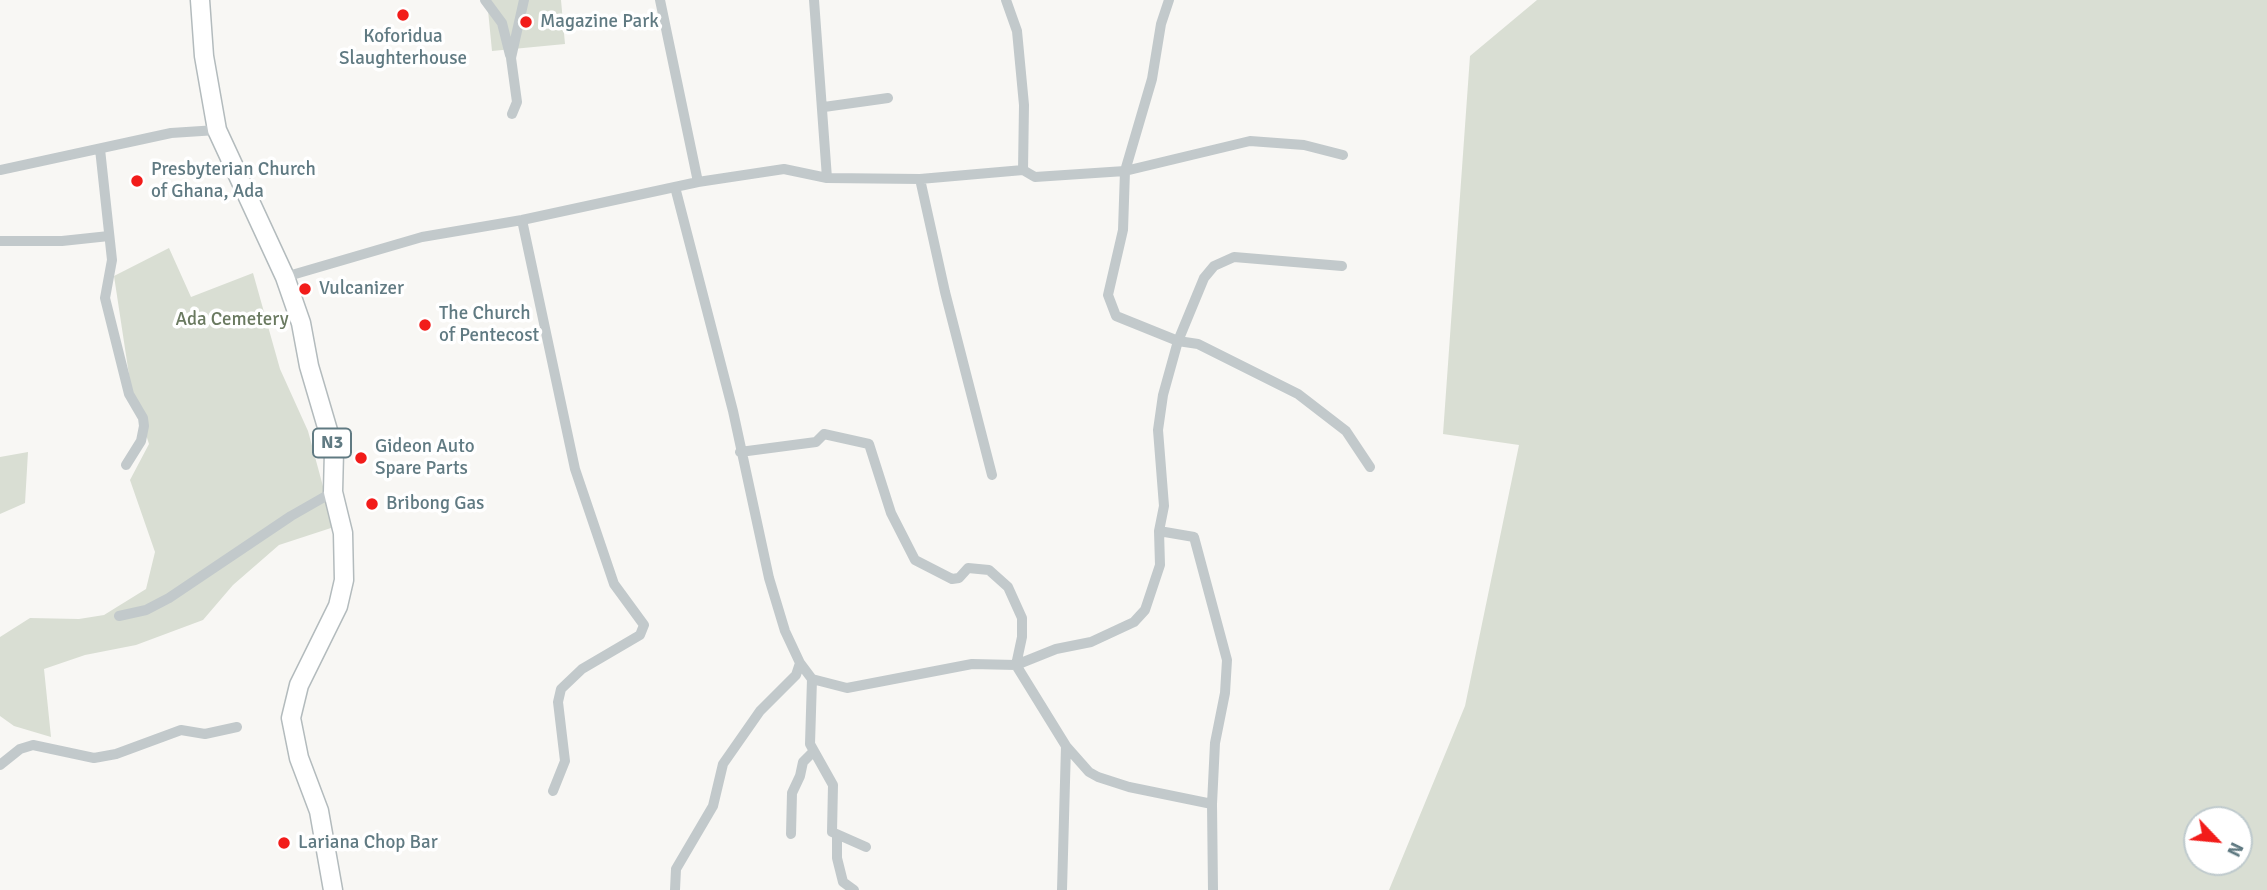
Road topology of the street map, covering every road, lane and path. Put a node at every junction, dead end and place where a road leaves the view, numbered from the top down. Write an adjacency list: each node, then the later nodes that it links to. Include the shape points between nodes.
1 (200, 0): 12 (main road, N3)
2 (485, 0): 8 (street, via 502,23)
3 (524, 0): 8 (street)
4 (660, 0): 20 (street)
5 (814, 0): 10 (street)
6 (1006, 0): 16 (street, via 1017,31 1024,105)
7 (1170, 0): 17 (street)
8 (511, 58): 11 (street, via 517,102)
9 (888, 98): 10 (street)
10 (824, 107): 18 (street)
11 (512, 114)
12 (217, 130): 13 (street, via 171,133); 26 (main road, N3)
13 (100, 149): 15 (street); 23 (street)
14 (1343, 155): 17 (street, via 1304,145 1250,141)
15 (0, 170)
16 (1023, 170): 17 (street, via 1035,177); 19 (street)
17 (1125, 171): 27 (street, via 1126,210 1108,295 1116,316)
18 (827, 178): 19 (street); 20 (street, via 784,169)
19 (920, 179): 31 (street)
20 (698, 182): 21 (street)
21 (675, 187): 22 (street); 28 (street)
22 (522, 220): 26 (street, via 422,237); 42 (street, via 575,469 614,584 644,625 640,635 582,669 561,688 558,702 565,761)
23 (109, 236): 24 (street); 29 (street, via 112,260 105,298 129,394 144,426 141,441)
24 (0, 241)
25 (1342, 265): 27 (street, via 1234,257 1214,266 1204,278)
26 (285, 277): 32 (main road, N3, via 334,451)
27 (1178, 341): 30 (street, via 1198,344 1298,394 1346,431); 33 (street, via 1158,430 1164,506)
28 (740, 452): 35 (street, via 769,578); 36 (street, via 816,442 824,434 869,444 891,513 915,560 952,579 968,568 989,570 1008,587 1022,618)
29 (126, 465)
30 (1370, 467)
31 (992, 475)
32 (333, 492): 34 (street, via 169,598 146,610); 47 (main road, N3, via 343,533 344,580 338,606 299,685 291,718 299,758 319,811)
33 (1159, 531): 36 (street, via 1160,565 1139,618 1091,642 1056,649); 43 (street, via 1194,537 1227,660)
34 (118, 616)
35 (800, 663): 37 (street); 48 (street, via 796,675 760,710 723,764 713,806 676,869)
36 (1016, 665): 37 (street, via 972,664 847,688); 39 (street)
37 (812, 679): 40 (street, via 808,728)
38 (237, 727): 41 (street, via 205,734 181,730 94,758 33,745)
39 (1066, 746): 43 (street, via 1098,777 1129,788); 50 (street)
40 (813, 752): 44 (street, via 803,762 792,793); 45 (street, via 833,785 831,824)
41 (0, 765)
42 (553, 791)
43 (1212, 804): 51 (street)
44 (791, 834)
45 (837, 836): 46 (street); 49 (street, via 843,882)
46 (866, 847)
47 (333, 890)
48 (675, 890)
49 (854, 890)
50 (1062, 890)
51 (1213, 890)

